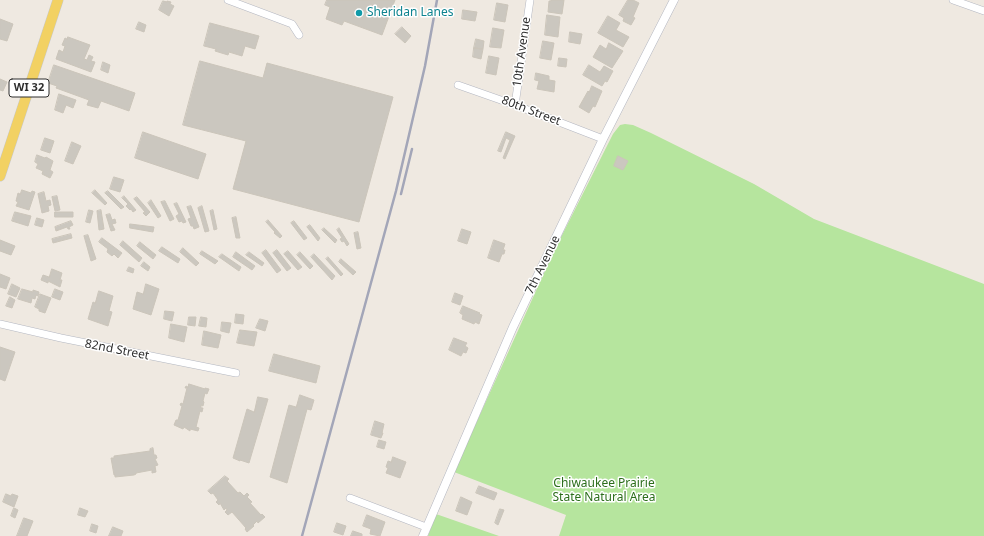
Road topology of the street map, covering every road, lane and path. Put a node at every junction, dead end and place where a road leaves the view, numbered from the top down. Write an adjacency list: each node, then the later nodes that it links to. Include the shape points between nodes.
1 (58, 0): 11 (main road, WI 32)
2 (228, 0): 7 (street, via 292,24)
3 (530, 0): 9 (street, 10th Avenue)
4 (674, 0): 10 (street, 7th Avenue)
5 (953, 0): 6 (street)
6 (984, 11)
7 (299, 35)
8 (458, 85): 9 (street, 80th Street)
9 (515, 104): 10 (street, 80th Street)
10 (604, 139): 15 (street, 7th Avenue, via 513,327)
11 (0, 176)
12 (0, 324): 13 (street, 82nd Street)
13 (236, 373)
14 (350, 498): 15 (street)
15 (426, 527): 16 (street, 7th Avenue)
16 (423, 536)

